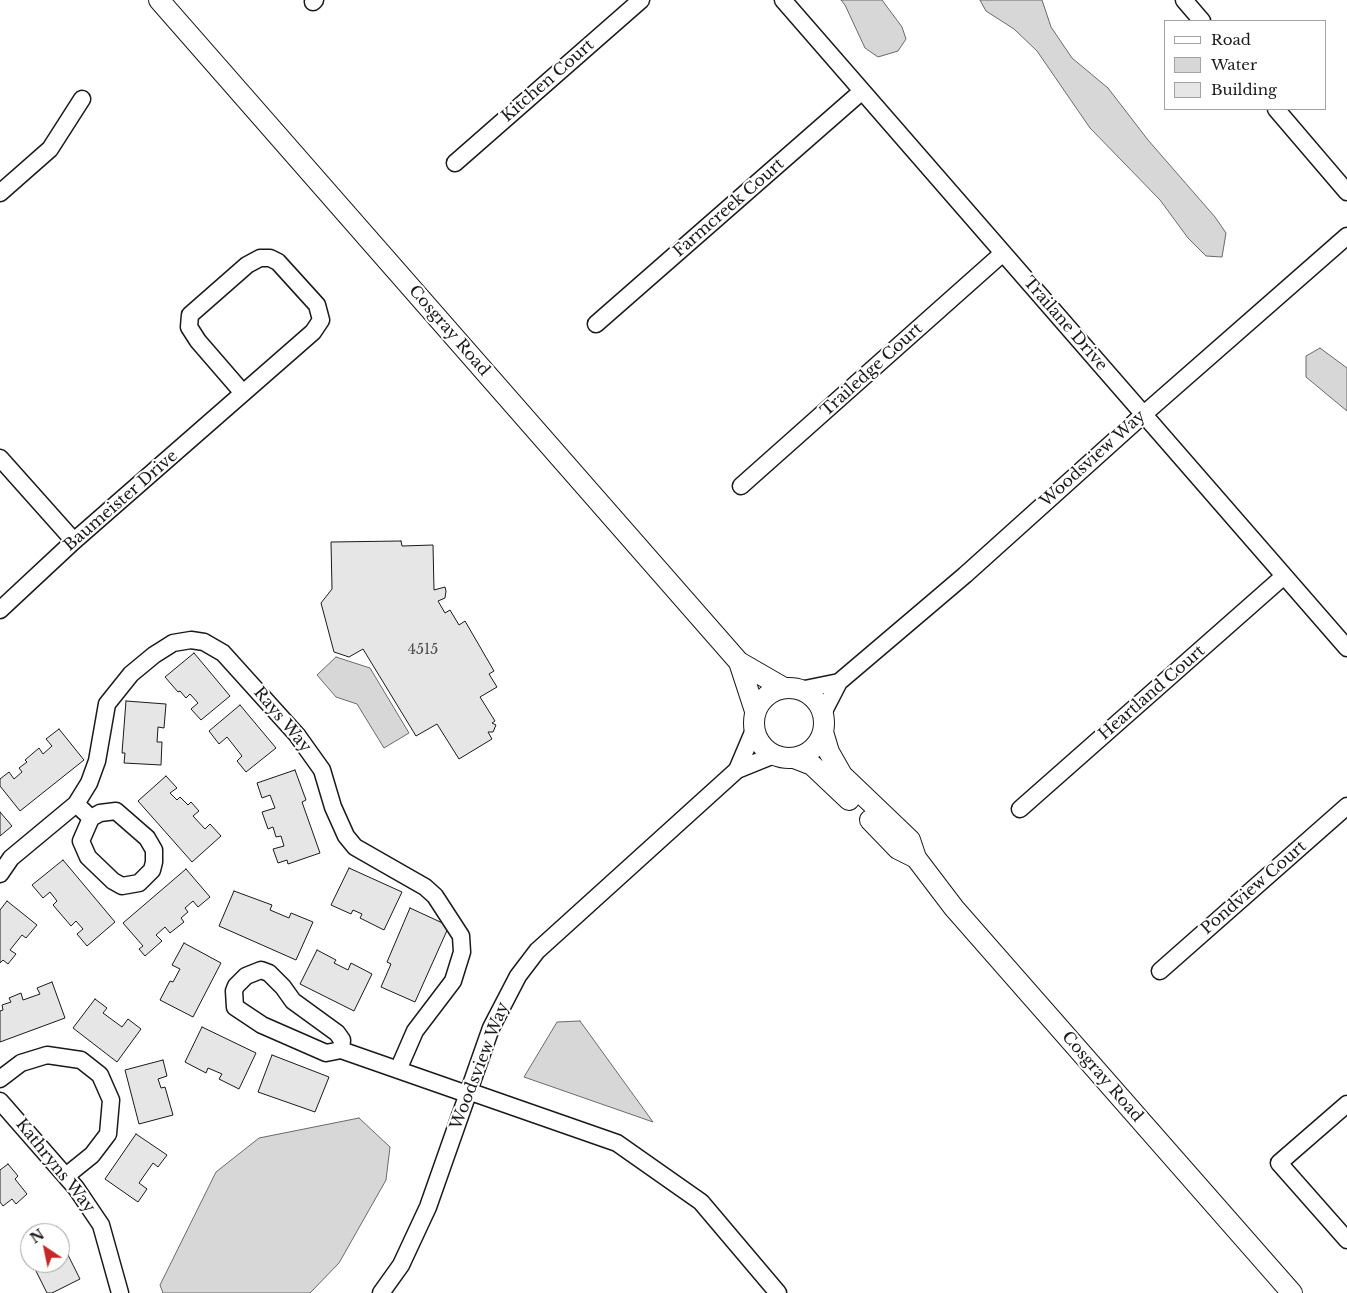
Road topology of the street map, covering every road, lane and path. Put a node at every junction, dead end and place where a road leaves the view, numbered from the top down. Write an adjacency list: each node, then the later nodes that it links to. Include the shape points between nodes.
1 (159, 0): 23 (main road, Cosgray Road)
2 (641, 0): 9 (street, Kitchen Court)
3 (783, 0): 6 (street, Trailane Drive)
4 (1184, 0): 5 (street)
5 (1201, 20)
6 (861, 92): 13 (street, Trailane Drive); 14 (street, Farmcreek Court)
7 (82, 99): 10 (street, via 50,149)
8 (1277, 110): 11 (street)
9 (455, 163)
10 (0, 192)
11 (1347, 192)
12 (1347, 236): 16 (street, Woodsview Way)
13 (1003, 253): 16 (street, Trailane Drive); 18 (street, Trailedge Court)
14 (596, 324)
15 (243, 393): 15 (street, Baumeister Drive, via 314,332 321,320 317,305 278,262 270,258 260,258 247,265 190,315 189,327 198,341); 19 (street, Baumeister Drive)
16 (1144, 414): 20 (street, Trailane Drive); 24 (street, Woodsview Way, via 965,575)
17 (0, 458): 19 (street)
18 (741, 486)
19 (74, 541): 21 (street, Baumeister Drive)
20 (1284, 576): 22 (street, Trailane Drive); 33 (street, Heartland Court)
21 (0, 610)
22 (1347, 648)
23 (739, 662): 25 (main road, Cosgray Road); 26 (main road, Cosgray Road)
24 (839, 682): 25 (street, Woodsview Way); 27 (street, Woodsview Way)
25 (792, 689): 26 (main road, via 766,696); 27 (main road, via 814,698)
26 (755, 721): 28 (main road, via 764,749); 30 (street, Woodsview Way)
27 (823, 722): 29 (main road, via 815,747); 35 (main road, Cosgray Road, via 829,752 842,775 910,840)
28 (774, 755): 29 (main road); 30 (street, Woodsview Way)
29 (794, 758): 35 (main road, Cosgray Road, via 812,765 898,849)
30 (737, 770): 41 (street, Woodsview Way, via 537,952 504,1001)
31 (76, 804): 34 (street); 36 (street, Rays Way, via 11,858); 39 (street, Rays Way, via 97,761 107,704 131,674 173,643 204,642 223,653 297,735 322,770 333,807 346,836 355,847 425,887 461,936 462,952 453,981 416,1031)
32 (1347, 806): 37 (street, Pondview Court)
33 (1020, 809)
34 (91, 818): 34 (street, via 100,812 116,811 147,838 154,850 154,862 152,870 139,884 122,886 88,857 81,840)
35 (916, 858): 49 (main road, Cosgray Road, via 954,908)
36 (0, 874)
37 (1160, 971)
38 (341, 1050): 38 (street, via 342,1040 337,1033 293,1001 269,973 261,970 246,976 236,986 233,1002 242,1014 326,1054); 39 (street)
39 (398, 1070): 41 (street)
40 (0, 1079): 44 (street, via 21,1063 47,1055 81,1060 100,1076 111,1100 108,1134 92,1155)
41 (468, 1093): 47 (street, Woodsview Way, via 428,1207 401,1266); 48 (street, via 618,1143 701,1202)
42 (0, 1101): 44 (street, Kathryns Way)
43 (1347, 1104): 45 (street, via 1279,1163)
44 (66, 1176): 46 (street, Kathryns Way, via 101,1225)
45 (1347, 1240)
46 (120, 1293)
47 (382, 1293)
48 (778, 1293)
49 (1292, 1293)

